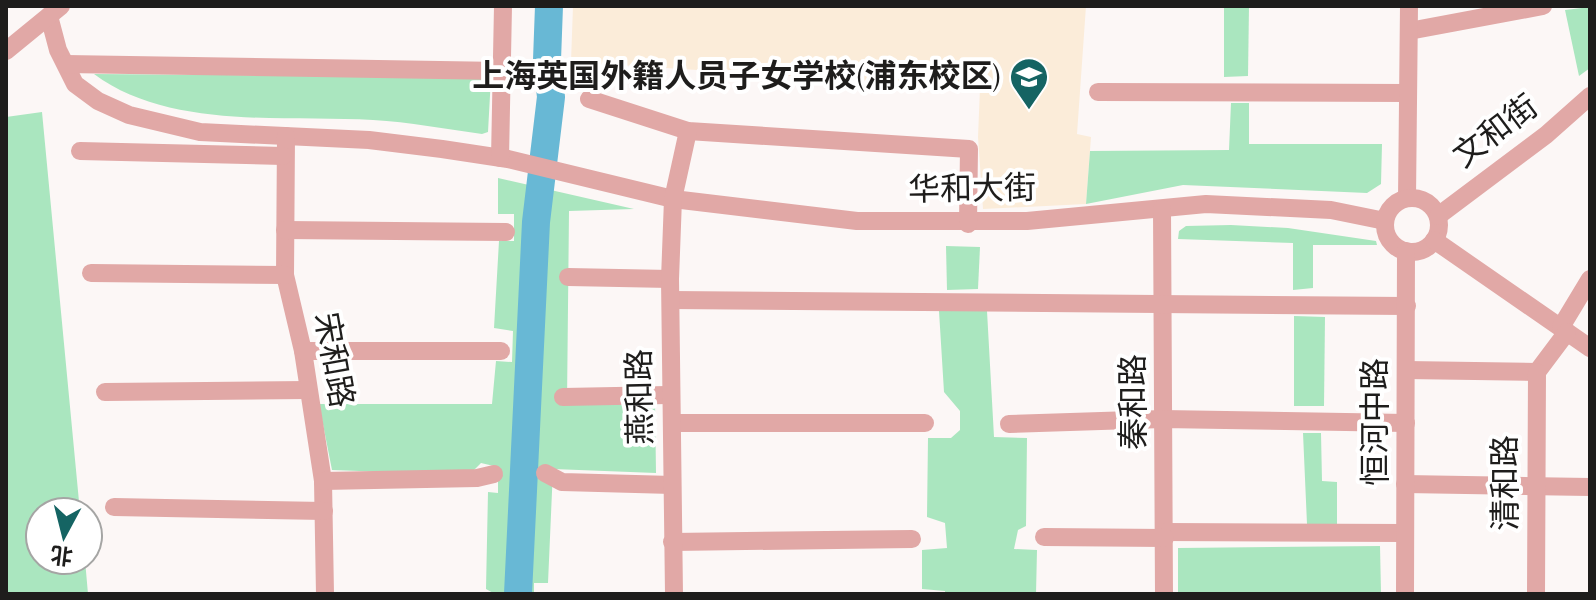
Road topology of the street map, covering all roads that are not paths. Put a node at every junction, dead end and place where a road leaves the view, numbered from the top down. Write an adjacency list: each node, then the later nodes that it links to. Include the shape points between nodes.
1 (503, 6): 8 (street)
2 (1409, 6): 5 (street)
3 (1543, 6): 5 (street)
4 (55, 11): 6 (street); 7 (street, 华和大街, via 58,50)
5 (1409, 31): 10 (street)
6 (6, 51)
7 (66, 64): 8 (street); 14 (street, 华和大街, via 75,84 98,101 161,125)
8 (502, 71): 17 (street)
9 (1098, 92): 10 (street)
10 (1408, 93): 18 (street)
11 (1590, 96): 21 (street, 文和街)
12 (589, 99): 13 (street)
13 (688, 131): 19 (street, 燕和路); 23 (street, via 969,149)
14 (286, 136): 16 (street, 宋和路); 17 (street, 华和大街, via 369,140)
15 (80, 151): 16 (street)
16 (283, 156): 24 (street, 宋和路)
17 (508, 160): 19 (street, 华和大街)
18 (1407, 198): 21 (street, via 1422,200); 22 (street, via 1396,203)
19 (673, 199): 23 (street, 华和大街, via 857,221); 31 (street, 燕和路)
20 (1162, 209): 22 (street, 华和大街, via 1206,204 1331,210); 23 (street, 华和大街); 34 (street, 秦和路)
21 (1438, 216): 26 (street)
22 (1385, 221): 27 (street, via 1387,236)
23 (968, 224)
24 (285, 230): 25 (street); 29 (street, 宋和路)
25 (506, 232)
26 (1434, 240): 27 (street, via 1421,250); 36 (street)
27 (1406, 251): 35 (street, 恒河中路)
28 (91, 273): 29 (street)
29 (285, 275): 38 (street, 宋和路)
30 (568, 277): 31 (street)
31 (670, 279): 33 (street, 燕和路)
32 (1590, 279): 36 (street)
33 (671, 300): 34 (street); 44 (street, 燕和路)
34 (1163, 302): 35 (street); 46 (street, 秦和路)
35 (1407, 306): 40 (street, 恒河中路)
36 (1564, 329): 37 (street); 41 (street)
37 (1590, 348)
38 (303, 351): 39 (street); 42 (street, 宋和路)
39 (501, 351)
40 (1406, 370): 41 (street); 49 (street, 恒河中路)
41 (1537, 372): 56 (street, 清和路)
42 (307, 390): 43 (street); 53 (street, 宋和路)
43 (105, 392)
44 (668, 395): 45 (street); 47 (street, 燕和路)
45 (563, 397)
46 (1163, 419): 49 (street); 50 (street); 61 (street, 秦和路)
47 (673, 423): 48 (street); 55 (street, 燕和路)
48 (925, 423)
49 (1406, 423): 54 (street, 恒河中路)
50 (1009, 424)
51 (545, 473): 55 (street, via 562,482)
52 (494, 474): 53 (street)
53 (323, 481): 59 (street, 宋和路)
54 (1405, 484): 56 (street); 60 (street, 恒河中路)
55 (672, 485): 64 (street, 燕和路)
56 (1535, 485): 57 (street); 69 (street, 清和路)
57 (1590, 487)
58 (114, 507): 59 (street)
59 (324, 511): 65 (street, 宋和路)
60 (1405, 533): 61 (street); 68 (street, 恒河中路)
61 (1165, 535): 62 (street); 67 (street, 秦和路)
62 (1044, 537)
63 (912, 539): 64 (street)
64 (672, 542): 66 (street, 燕和路)
65 (325, 594)
66 (674, 594)
67 (1164, 594)
68 (1405, 594)
69 (1536, 594)

